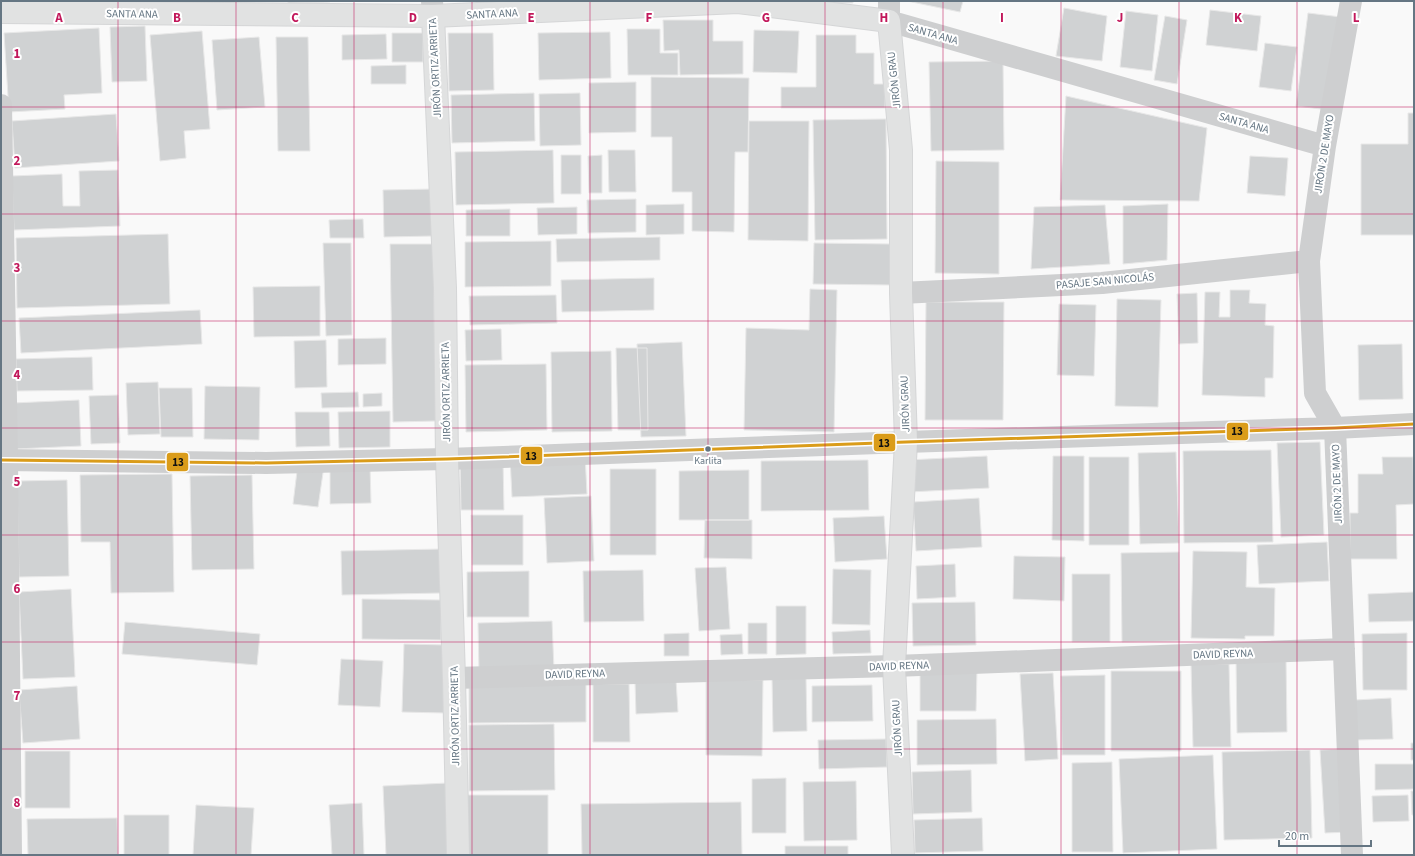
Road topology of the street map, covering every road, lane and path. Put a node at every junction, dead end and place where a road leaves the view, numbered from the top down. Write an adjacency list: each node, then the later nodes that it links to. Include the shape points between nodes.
1 (1351, 1): 6 (street, JIRÓN 2 DE MAYO)
2 (432, 9): 3 (main road, SANTA ANA, via 738,2); 4 (main road, SANTA ANA); 13 (main road, JIRÓN ORTIZ ARRIETA, via 445,288)
3 (888, 11): 6 (street, SANTA ANA); 8 (main road, JIRÓN GRAU, via 901,150)
4 (1, 12)
5 (1, 105): 12 (street)
6 (1325, 146): 7 (street, JIRÓN 2 DE MAYO)
7 (1309, 261): 8 (street, PASAJE SAN NICOLÁS, via 1102,283); 10 (street, JIRÓN 2 DE MAYO, via 1316,393)
8 (901, 293): 11 (main road, JIRÓN GRAU)
9 (1414, 424): 10 (street)
10 (1335, 428): 11 (street); 14 (street, JIRÓN 2 DE MAYO)
11 (906, 442): 13 (street); 15 (main road, JIRÓN GRAU)
12 (4, 460): 13 (street, via 266,463); 17 (street)
13 (447, 460): 16 (main road, JIRÓN ORTIZ ARRIETA)
14 (1344, 649): 15 (street, DAVID REYNA); 20 (street, JIRÓN 2 DE MAYO)
15 (894, 666): 16 (street, DAVID REYNA); 19 (main road, JIRÓN GRAU)
16 (454, 678): 18 (main road, JIRÓN ORTIZ ARRIETA)
17 (11, 855)
18 (458, 855)
19 (903, 855)
20 (1352, 855)

